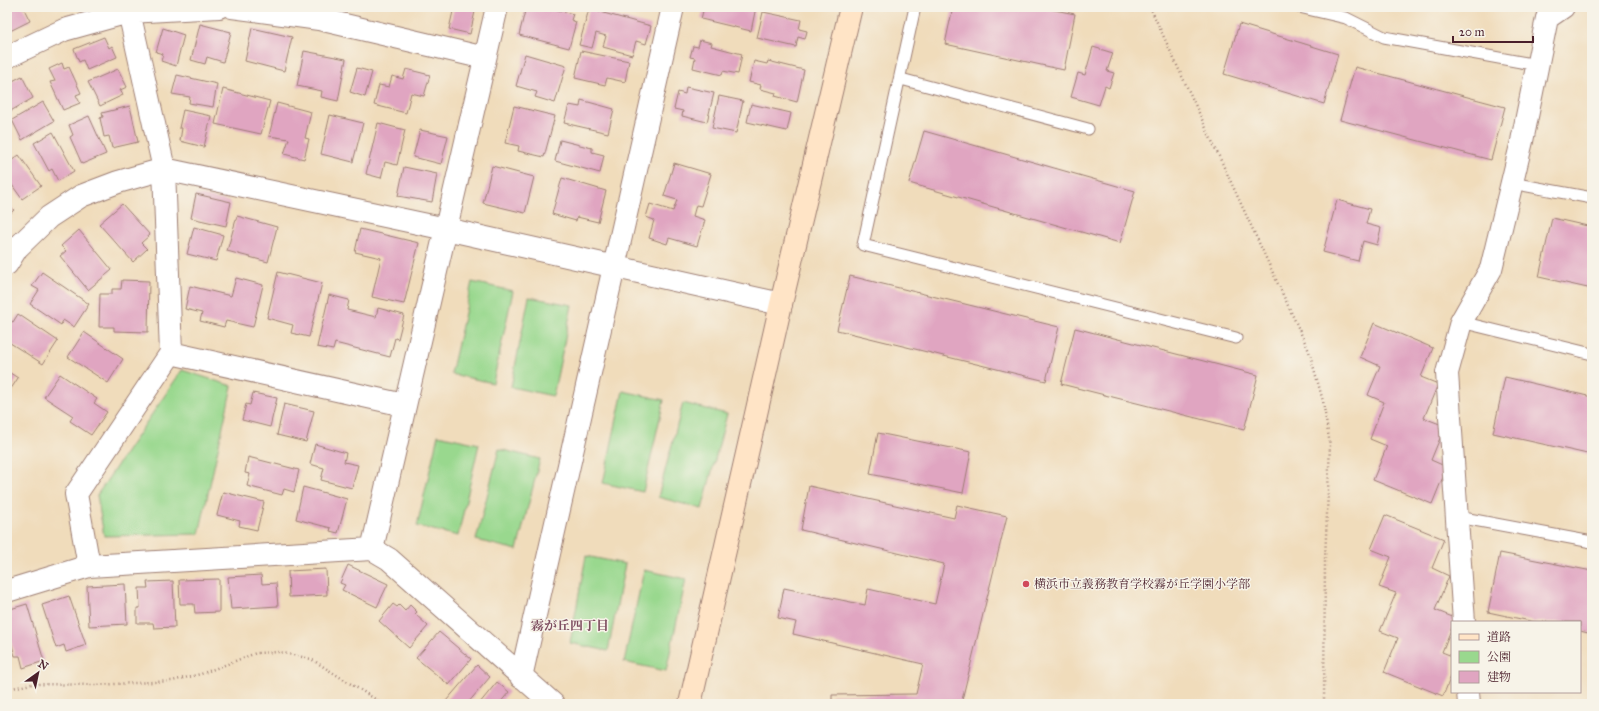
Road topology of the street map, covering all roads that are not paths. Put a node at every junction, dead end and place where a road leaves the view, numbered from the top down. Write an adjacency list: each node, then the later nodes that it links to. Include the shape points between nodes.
1 (219, 7): 9 (street)
2 (232, 7): 11 (street, via 319,20)
3 (497, 7): 11 (street)
4 (673, 7): 20 (street)
5 (851, 7): 21 (street)
6 (916, 7): 13 (lane)
7 (1299, 7): 12 (lane, via 1346,18 1384,37)
8 (1563, 7): 12 (street, via 1547,18)
9 (128, 10): 10 (street, via 64,30); 15 (street)
10 (7, 57)
11 (485, 58): 18 (street)
12 (1537, 65): 16 (street)
13 (901, 79): 14 (lane); 23 (lane, via 862,245)
14 (1088, 129)
15 (164, 169): 18 (street); 19 (street, via 81,196 49,217 17,248); 24 (street)
16 (1512, 183): 17 (lane); 22 (street, via 1491,269)
17 (1592, 198)
18 (446, 229): 20 (street); 26 (street)
19 (7, 264)
20 (615, 267): 21 (street); 33 (street)
21 (781, 304): 36 (street)
22 (1461, 322): 25 (lane); 27 (street, via 1447,373)
23 (1236, 338)
24 (171, 353): 26 (street); 30 (street, via 76,494)
25 (1592, 354)
26 (404, 405): 29 (street)
27 (1458, 517): 28 (lane); 32 (street)
28 (1592, 542)
29 (372, 549): 30 (street); 33 (street, via 389,559)
30 (89, 566): 31 (street)
31 (7, 591)
32 (1464, 621)
33 (521, 677): 35 (street)
34 (1468, 693): 37 (street)
35 (553, 704)
36 (690, 704)
37 (1469, 704)

